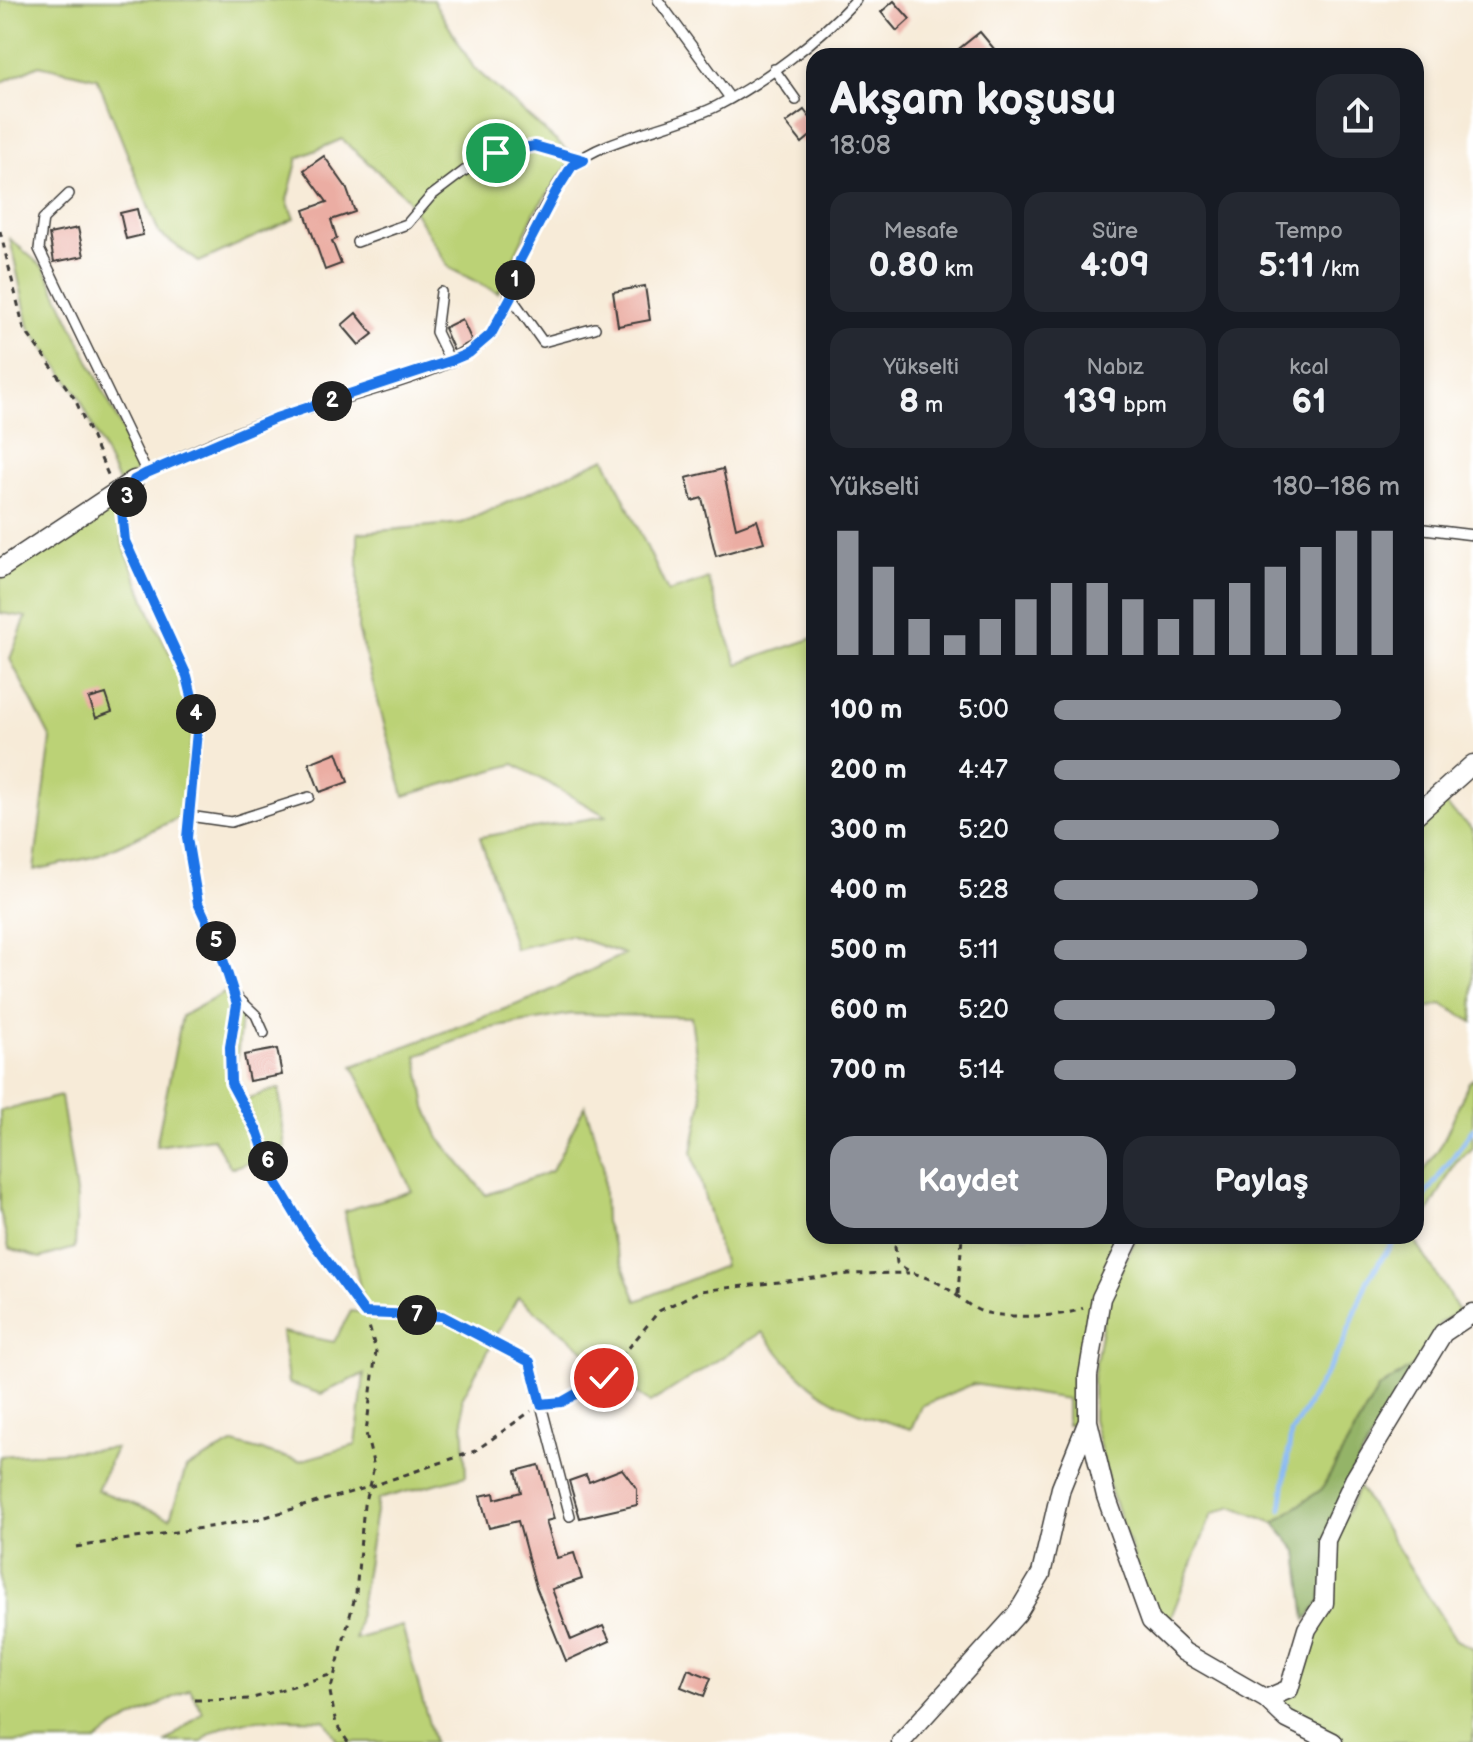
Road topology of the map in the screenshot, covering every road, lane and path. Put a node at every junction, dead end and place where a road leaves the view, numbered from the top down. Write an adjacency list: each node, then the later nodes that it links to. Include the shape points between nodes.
1 (658, 0): 4 (lane)
2 (856, 0): 3 (lane)
3 (774, 69): 4 (lane); 5 (lane)
4 (730, 98): 6 (lane)
5 (796, 100)
6 (584, 160): 9 (lane, via 535,146 496,153 431,196 407,224); 11 (lane, via 572,166 555,193 520,260)
7 (69, 194): 14 (lane, via 43,219 39,249)
8 (0, 231): 15 (path, via 24,329 75,399)
9 (357, 242)
10 (441, 292): 13 (lane, via 436,332)
11 (511, 297): 12 (lane, via 543,342); 13 (lane, via 491,334)
12 (595, 328)
13 (450, 361): 14 (lane, via 276,418)
14 (140, 476): 15 (street); 22 (lane, via 122,511 125,541 187,676 198,721)
15 (116, 492): 18 (street)
16 (1424, 529): 17 (lane)
17 (1473, 535)
18 (0, 569)
19 (1473, 764): 21 (street)
20 (309, 797): 22 (lane, via 231,822)
21 (1424, 808)
22 (189, 816): 23 (lane, via 187,838 198,903)
23 (233, 994): 24 (lane, via 256,1015); 31 (lane, via 237,1004 231,1083 258,1133 273,1177)
24 (264, 1033)
25 (897, 1244): 28 (path, via 897,1263)
26 (961, 1244): 29 (path)
27 (1127, 1244): 30 (street)
28 (909, 1273): 29 (path); 33 (path, via 849,1274 700,1291 659,1311 604,1378 562,1402)
29 (958, 1294): 30 (path, via 979,1311 1042,1317 1073,1313)
30 (1101, 1298): 34 (street, via 1088,1376)
31 (365, 1313): 33 (lane, via 442,1316 456,1323 530,1362); 35 (path, via 376,1351 366,1433 374,1467)
32 (1473, 1313): 39 (street, via 1443,1333 1354,1480 1326,1540 1324,1603 1307,1629 1289,1689)
33 (541, 1404): 35 (path, via 475,1451); 36 (lane)
34 (1088, 1421): 39 (street, via 1106,1496 1151,1621 1184,1652); 42 (street, via 1061,1488 1041,1574 1017,1614)
35 (369, 1487): 37 (path, via 255,1520); 38 (path, via 356,1593)
36 (570, 1516)
37 (76, 1547)
38 (333, 1674): 40 (path, via 250,1699); 41 (path, via 330,1692 336,1724)
39 (1266, 1699): 43 (street, via 1287,1719)
40 (195, 1700)
41 (348, 1742)
42 (901, 1742)
43 (1333, 1742)

